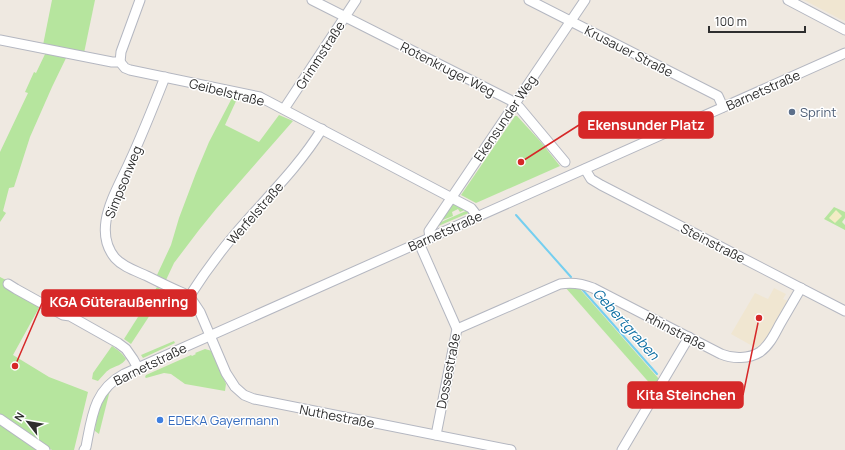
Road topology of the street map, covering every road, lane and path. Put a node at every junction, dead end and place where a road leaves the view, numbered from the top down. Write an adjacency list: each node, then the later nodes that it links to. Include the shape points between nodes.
1 (140, 0): 12 (street, via 121,52)
2 (312, 0): 7 (street, Rotenkruger Weg)
3 (356, 0): 7 (street, Grimmstraße)
4 (529, 0): 8 (street, Krusauer Straße)
5 (585, 0): 8 (street, Ekensunder Weg)
6 (788, 0): 9 (street)
7 (345, 16): 14 (street, Rotenkruger Weg); 16 (street, Grimmstraße)
8 (570, 21): 14 (street, Ekensunder Weg); 15 (street, Krusauer Straße, via 718,96)
9 (845, 30)
10 (0, 40): 12 (street, Geibelstraße)
11 (845, 53): 15 (street, Barnetstraße)
12 (120, 62): 13 (street, Geibelstraße, via 124,68 130,70)
13 (165, 77): 16 (street, Geibelstraße, via 260,97); 26 (street, Simpsonweg, via 110,207 105,234 109,248 120,262)
14 (515, 104): 18 (street, Rotenkruger Weg); 20 (street, Ekensunder Weg)
15 (723, 107): 19 (street, Barnetstraße)
16 (284, 110): 17 (street, Geibelstraße)
17 (322, 130): 20 (street, Geibelstraße); 26 (street, Werfelstraße, via 296,166 219,254)
18 (565, 162)
19 (586, 169): 21 (street, Barnetstraße); 25 (street, Steinstraße, via 591,179 601,185)
20 (452, 198): 21 (street, Geibelstraße, via 471,208); 22 (street, Ekensunder Weg, via 429,231)
21 (478, 217): 22 (street, Barnetstraße)
22 (430, 238): 23 (street, Barnetstraße)
23 (419, 243): 28 (street, Dossestraße); 29 (street, Barnetstraße)
24 (8, 284): 31 (street, via 118,343 129,352)
25 (801, 288): 27 (street, Steinstraße); 30 (street, Rhinstraße, via 769,343 752,356 732,358)
26 (189, 297): 29 (street, Simpsonweg, via 200,312)
27 (845, 311)
28 (457, 328): 30 (street, Rhinstraße, via 560,284 578,283); 33 (street, Dossestraße)
29 (210, 336): 31 (street, Barnetstraße); 33 (street, Nuthestraße, via 229,377 245,396)
30 (689, 337): 38 (street)
31 (138, 368): 34 (street, Barnetstraße, via 116,378 102,392 95,405)
32 (0, 419): 36 (street)
33 (436, 435): 35 (street, Nuthestraße)
34 (86, 449)
35 (498, 449): 37 (street, Nuthestraße)
36 (45, 450)
37 (511, 450)
38 (622, 450)

